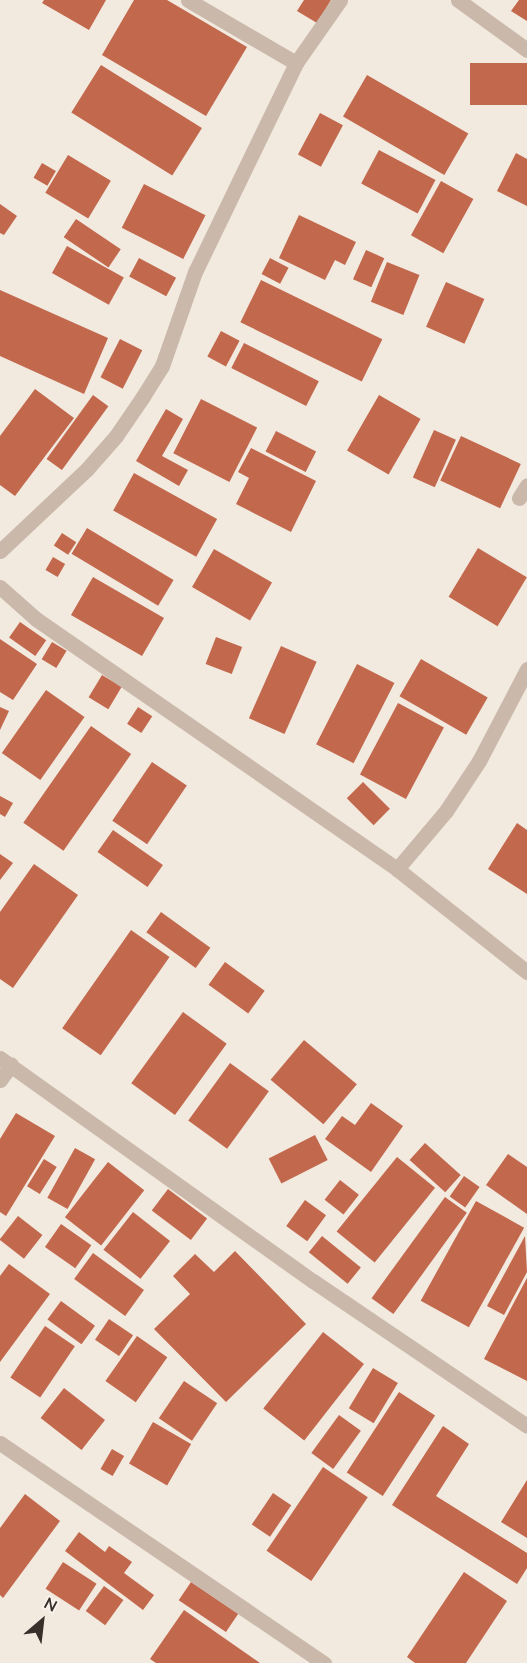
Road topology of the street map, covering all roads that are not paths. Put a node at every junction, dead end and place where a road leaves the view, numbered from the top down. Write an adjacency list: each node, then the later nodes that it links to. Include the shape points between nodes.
1 (188, 0): 5 (street)
2 (340, 0): 5 (street)
3 (458, 0): 4 (street)
4 (527, 50)
5 (296, 63): 6 (street, via 195,272 157,374 116,436)
6 (0, 551)
7 (0, 586): 9 (street, via 36,619)
8 (527, 669): 9 (street, via 446,811)
9 (397, 869): 10 (street)
10 (527, 972)
11 (6, 1062): 12 (street); 13 (street, via 313,1281)
12 (0, 1080)
13 (527, 1426)
14 (0, 1443): 15 (street)
15 (324, 1663)

